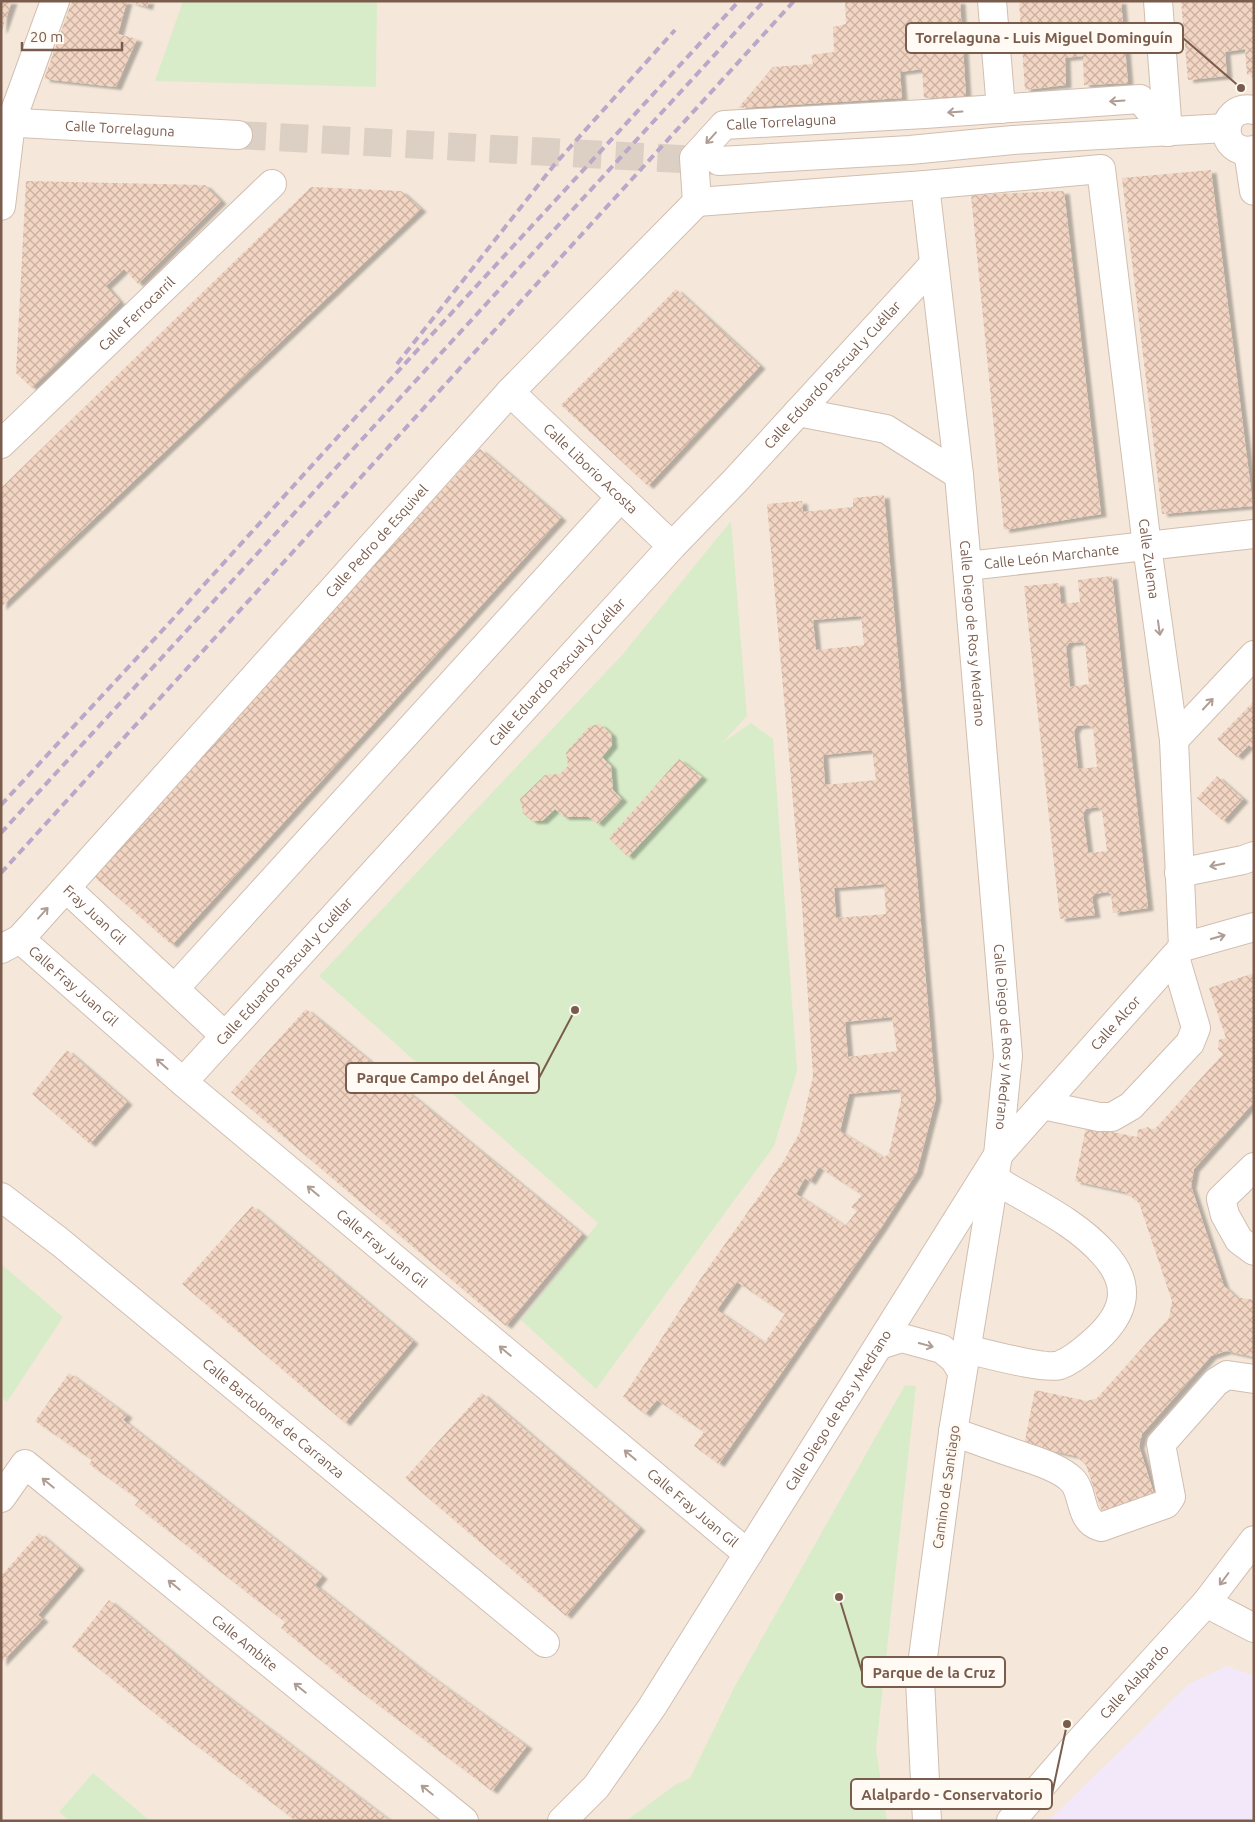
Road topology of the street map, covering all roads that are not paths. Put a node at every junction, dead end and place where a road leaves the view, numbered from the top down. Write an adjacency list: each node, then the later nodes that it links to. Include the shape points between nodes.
1 (55, 1): 6 (street)
2 (992, 1): 4 (street)
3 (1158, 1): 8 (street)
4 (1001, 109): 8 (street, Calle Torrelaguna, one-way to 4, via 1140,100); 15 (street, Calle Torrelaguna, one-way to 15, via 724,124 694,158)
5 (1254, 110): 7 (street, via 1238,111)
6 (6, 122): 9 (street, Calle Torrelaguna); 16 (street)
7 (1226, 128): 8 (street); 10 (street, via 1234,147)
8 (1168, 132): 11 (street)
9 (238, 135)
10 (1251, 151): 14 (street)
11 (719, 161)
12 (272, 184): 20 (street, Calle Ferrocarril)
13 (925, 186): 15 (street); 17 (street, Calle Diego de Ros y Medrano); 25 (street, Calle Zulema, via 1101,169)
14 (1254, 191)
15 (697, 202): 18 (street, Calle Pedro de Esquivel)
16 (1, 206)
17 (934, 264): 19 (street, Calle Eduardo Pascual y Cuéllar); 21 (street, Calle Diego de Ros y Medrano)
18 (510, 392): 22 (street, Calle Liborio Acosta); 31 (street, Calle Pedro de Esquivel)
19 (798, 412): 21 (street, via 886,429); 24 (street, Calle Eduardo Pascual y Cuéllar)
20 (1, 444)
21 (958, 474): 26 (street, Calle Diego de Ros y Medrano)
22 (621, 497): 24 (street, Calle Liborio Acosta); 35 (street)
23 (1254, 534): 25 (street, Calle León Marchante)
24 (672, 546): 36 (street, Calle Eduardo Pascual y Cuéllar)
25 (1146, 546): 26 (street, Calle León Marchante); 28 (street, Calle Zulema, one-way to 28)
26 (967, 566): 39 (street, Calle Diego de Ros y Medrano, via 1008,1056)
27 (1254, 656): 28 (street, one-way to 27)
28 (1174, 740): 30 (street, Calle Zulema)
29 (1254, 856): 30 (street, one-way to 30)
30 (1179, 873): 34 (street, Calle Zulema)
31 (66, 888): 33 (street, Fray Juan Gil, one-way to 31); 35 (street, Fray Juan Gil)
32 (1254, 927): 34 (street, one-way to 32)
33 (10, 944): 37 (street, Calle Fray Juan Gil, one-way to 33)
34 (1179, 952): 38 (street, Calle Alcor); 38 (street, Calle Zulema, via 1196,1028 1190,1044 1131,1106 1112,1117)
35 (175, 988): 36 (street, Fray Juan Gil)
36 (224, 1035): 37 (street, Calle Eduardo Pascual y Cuéllar)
37 (183, 1082): 49 (street, Calle Fray Juan Gil, one-way to 37)
38 (1043, 1105): 39 (street, Calle Alcor)
39 (996, 1167): 43 (street, Calle Diego de Ros y Medrano); 44 (street, Camino de Santiago); 44 (street, via 1105,1254 1120,1277 1123,1298 1105,1333 1080,1354 1058,1366)
40 (1254, 1167): 42 (street, via 1221,1200 1225,1215 1239,1240)
41 (1, 1197): 52 (street, Calle Bartolomé de Carranza, via 60,1242)
42 (1254, 1251)
43 (880, 1345): 44 (street, one-way to 44, via 902,1338 942,1349 954,1359); 49 (street, Calle Diego de Ros y Medrano)
44 (964, 1361): 46 (street, Camino de Santiago)
45 (1254, 1379): 46 (street, via 1227,1375 1216,1382 1161,1444 1171,1497 1166,1504 1101,1527 1094,1525 1087,1516 1073,1481 1064,1475 1044,1464)
46 (953, 1432): 55 (street, Camino de Santiago, via 920,1680)
47 (1, 1498): 53 (street, Calle Ambite, one-way to 47, via 25,1464)
48 (1254, 1540): 50 (street, Calle Alalpardo, one-way to 50)
49 (748, 1554): 54 (street, Calle Diego de Ros y Medrano, via 652,1707 596,1787)
50 (1206, 1603): 51 (street); 56 (street, Calle Alalpardo)
51 (1254, 1628)
52 (545, 1643)
53 (464, 1821)
54 (562, 1821)
55 (928, 1821)
56 (1011, 1821)

